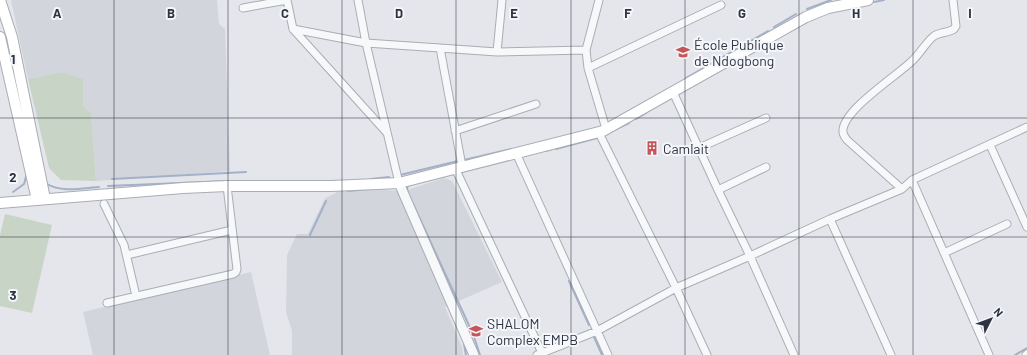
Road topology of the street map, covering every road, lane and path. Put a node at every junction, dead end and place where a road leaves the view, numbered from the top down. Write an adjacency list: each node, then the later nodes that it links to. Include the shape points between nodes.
1 (0, 0): 35 (main road, via 12,37)
2 (287, 0): 10 (street); 11 (street)
3 (358, 0): 13 (street)
4 (502, 0): 16 (street)
5 (599, 0): 15 (street)
6 (868, 0): 8 (main road)
7 (953, 0): 33 (street, via 956,26 954,29 934,36 913,61 859,105 843,128 847,140)
8 (839, 3): 18 (main road, via 806,17)
9 (721, 5): 17 (street)
10 (243, 8)
11 (292, 29): 13 (street); 24 (street)
12 (0, 37): 35 (main road)
13 (366, 42): 14 (street); 24 (street)
14 (440, 48): 16 (street); 22 (street)
15 (586, 50): 16 (street); 17 (street)
16 (498, 52)
17 (588, 68): 23 (street)
18 (673, 92): 23 (main road); 26 (street)
19 (536, 104): 22 (street)
20 (766, 118): 26 (street)
21 (1027, 127): 25 (street)
22 (455, 131): 28 (street)
23 (602, 131): 27 (main road); 45 (street)
24 (388, 135): 31 (street)
25 (990, 145): 30 (street); 40 (street)
26 (699, 148): 34 (street)
27 (516, 154): 28 (main road); 48 (street)
28 (458, 167): 31 (main road); 49 (street)
29 (766, 167): 34 (street)
30 (912, 180): 33 (street); 42 (street)
31 (399, 183): 32 (main road); 50 (street)
32 (226, 186): 35 (main road); 41 (street)
33 (902, 189): 38 (street)
34 (718, 190): 44 (street)
35 (41, 199): 36 (main road)
36 (0, 203)
37 (104, 204): 43 (street)
38 (830, 219): 44 (street); 54 (street)
39 (1006, 224): 42 (street)
40 (1027, 227)
41 (232, 230): 43 (street); 46 (street, via 236,272)
42 (944, 253): 55 (street)
43 (128, 255): 46 (street)
44 (750, 256): 45 (street); 53 (street)
45 (676, 288): 48 (street); 52 (street)
46 (136, 296): 47 (street)
47 (107, 303)
48 (597, 331): 49 (street); 51 (street)
49 (541, 354)
50 (474, 355)
51 (608, 355)
52 (707, 355)
53 (794, 355)
54 (891, 355)
55 (989, 355)

